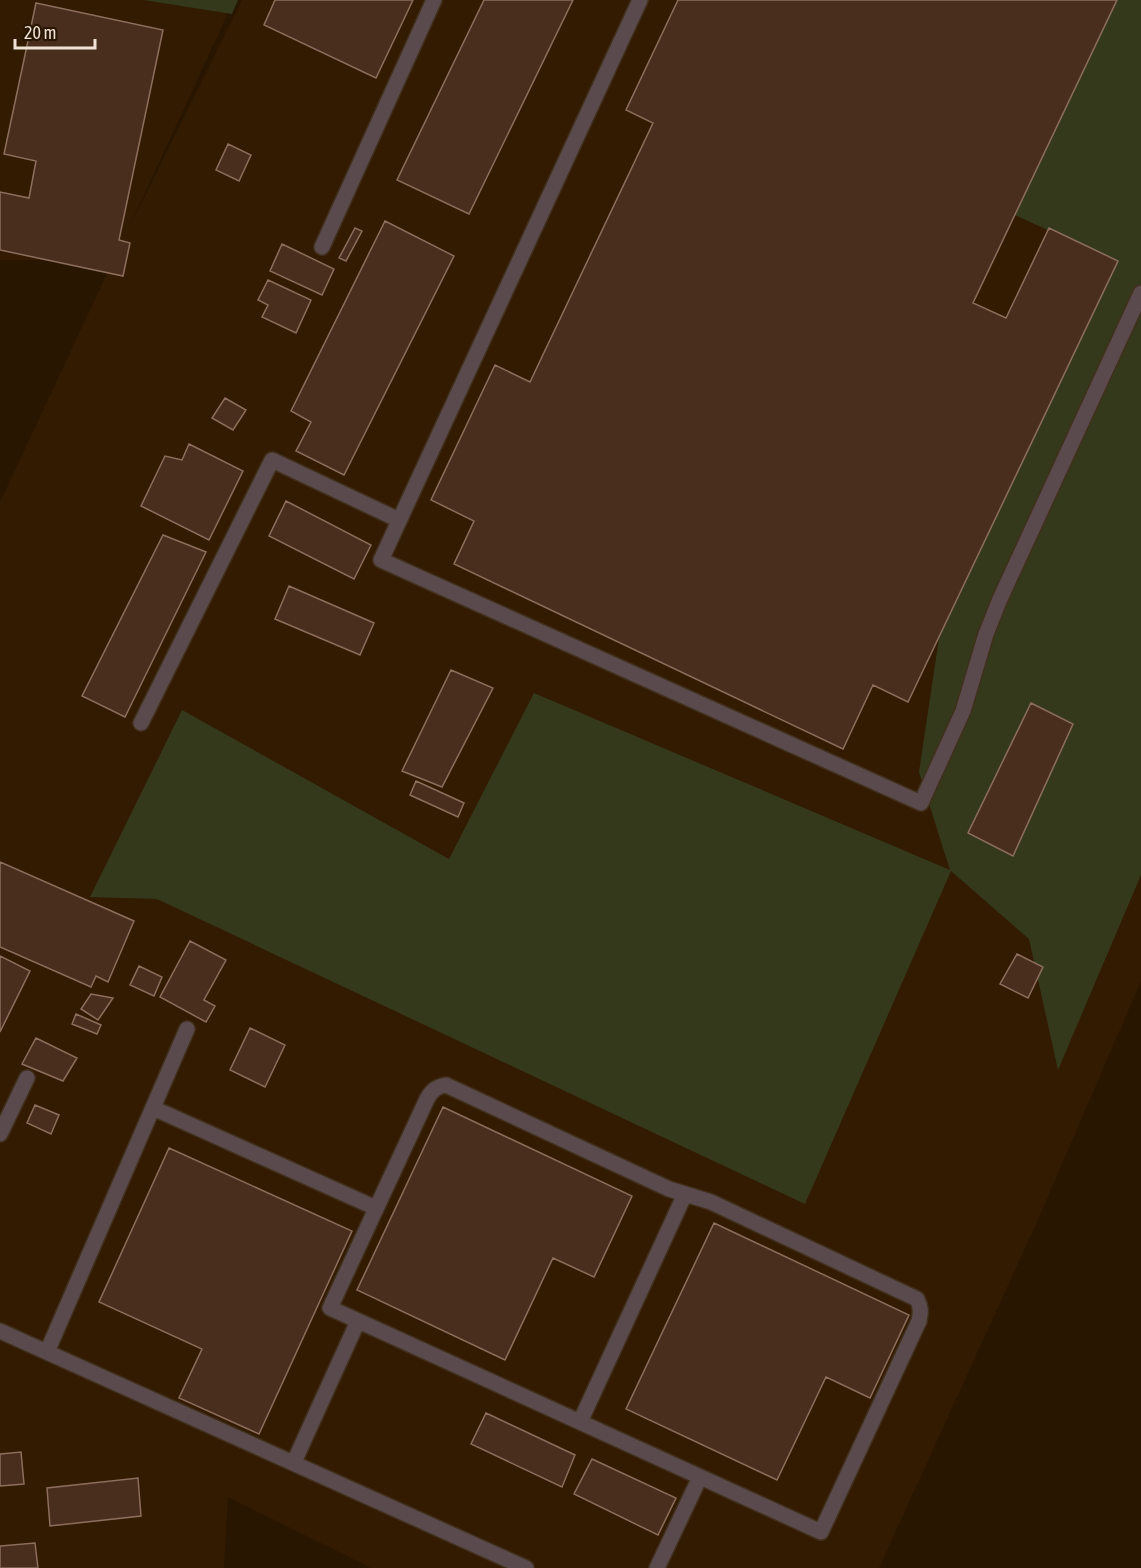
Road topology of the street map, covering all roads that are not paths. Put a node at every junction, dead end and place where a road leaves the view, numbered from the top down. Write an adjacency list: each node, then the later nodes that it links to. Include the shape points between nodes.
1 (434, 0): 3 (lane)
2 (640, 0): 5 (lane)
3 (322, 247)
4 (1141, 293): 5 (lane, via 1000,599 963,711 921,803 381,560)
5 (399, 520): 6 (lane, via 272,460)
6 (141, 723)
7 (187, 1029): 9 (lane)
8 (27, 1078): 10 (lane)
9 (153, 1108): 12 (lane); 15 (lane)
10 (0, 1134)
11 (686, 1194): 12 (lane, via 446,1085 438,1086 427,1099); 16 (lane); 18 (lane, via 911,1295 917,1299 921,1312 820,1532)
12 (376, 1208): 13 (lane, via 330,1308)
13 (358, 1321): 16 (lane); 17 (lane)
14 (0, 1331): 15 (lane)
15 (47, 1352): 17 (lane)
16 (580, 1422): 18 (lane)
17 (294, 1462): 19 (lane)
18 (700, 1477): 20 (lane)
19 (526, 1568)
20 (657, 1568)

